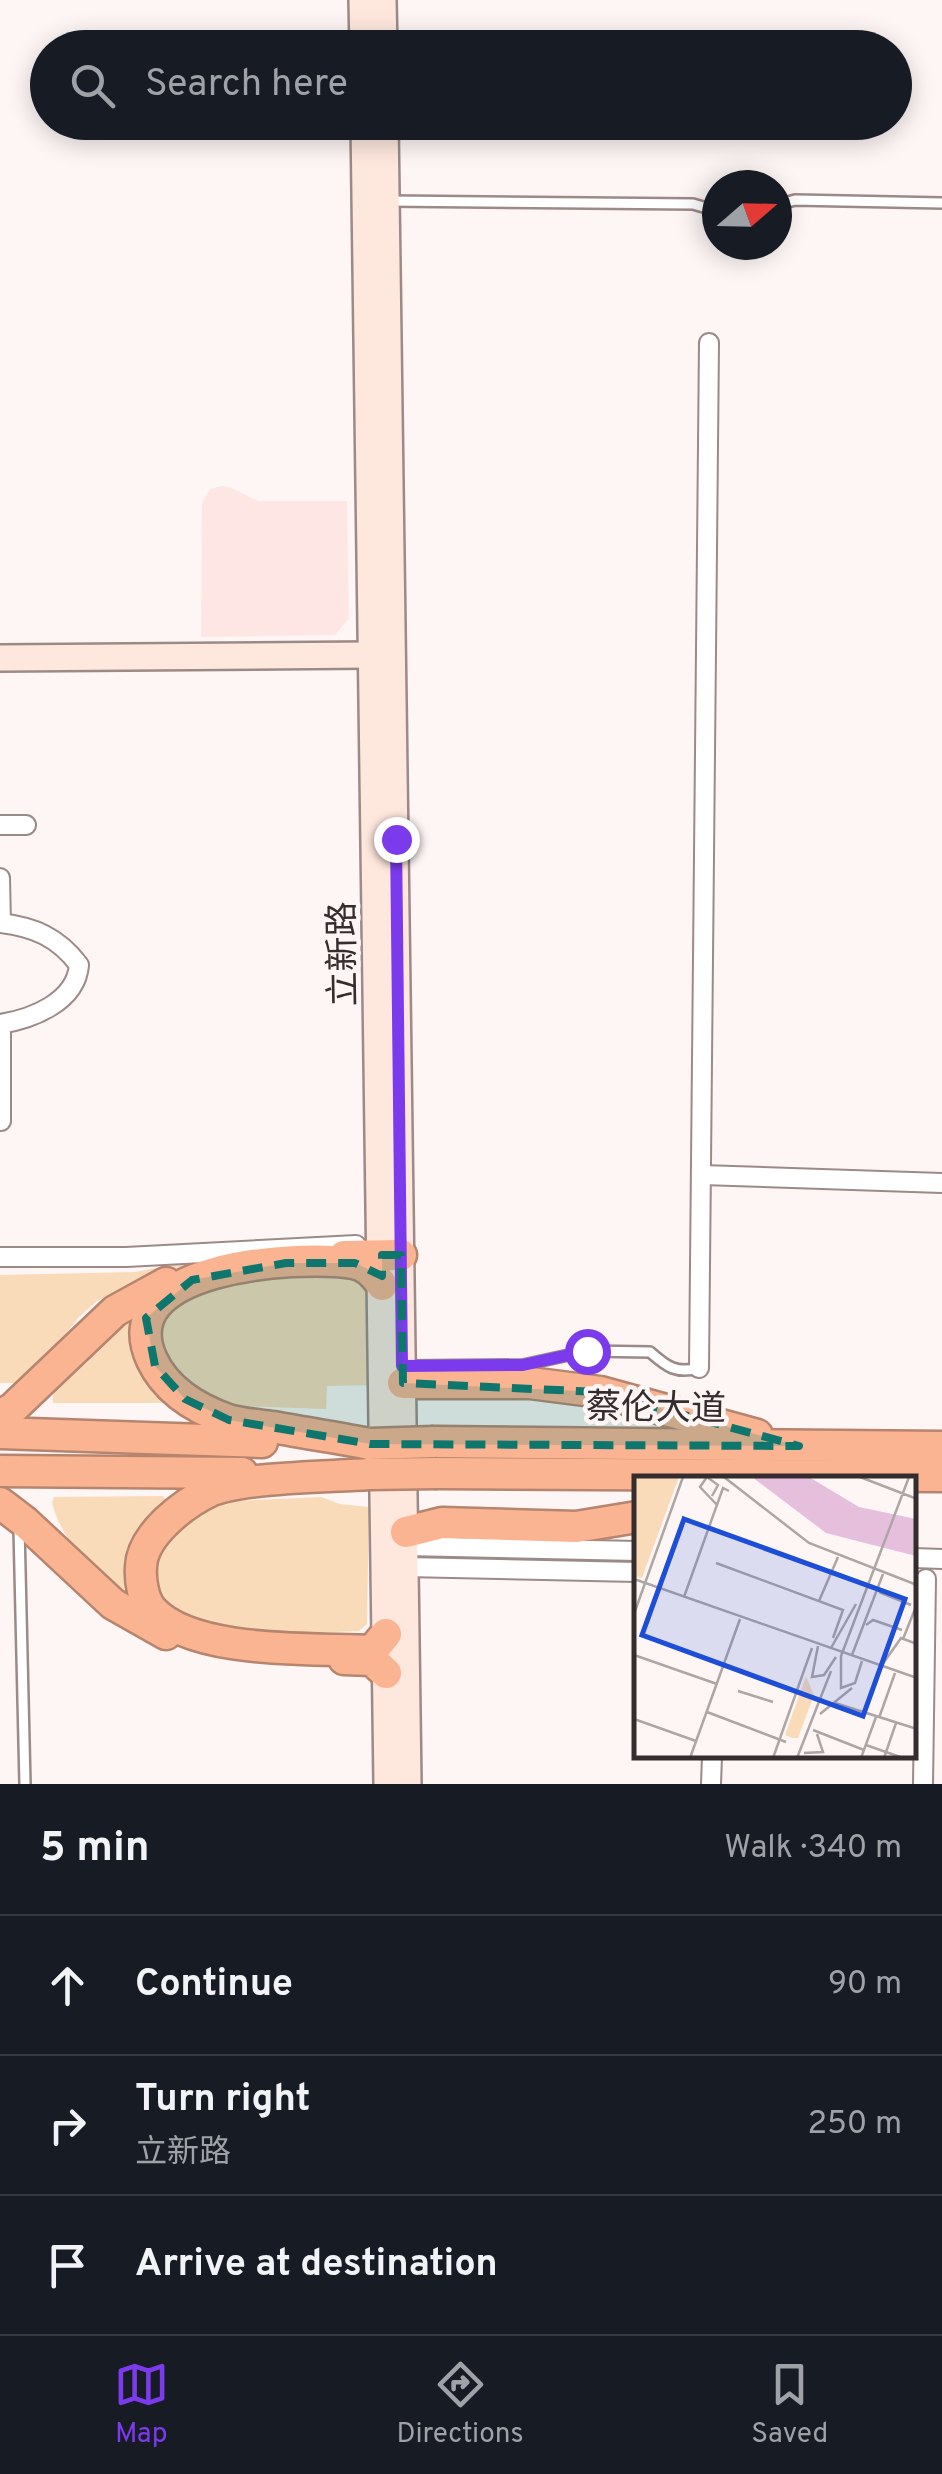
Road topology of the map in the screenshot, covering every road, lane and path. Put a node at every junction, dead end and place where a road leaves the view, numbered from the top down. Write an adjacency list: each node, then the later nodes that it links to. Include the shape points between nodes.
1 (362, 0): 3 (main road)
2 (384, 0): 4 (main road)
3 (362, 30)
4 (384, 30)
5 (364, 140): 12 (main road, 立新路)
6 (385, 140): 7 (main road, 立新路)
7 (386, 201): 10 (lane); 23 (main road, 立新路)
8 (792, 201): 9 (lane)
9 (942, 203)
10 (702, 207)
11 (709, 343): 20 (street)
12 (371, 655): 13 (main road); 23 (main road, 立新路)
13 (0, 658)
14 (26, 824): 15 (street)
15 (0, 825)
16 (0, 878): 17 (street)
17 (1, 923): 18 (street, via 47,934 79,965 78,980 60,1000 30,1018)
18 (0, 1024): 19 (street)
19 (2, 1120)
20 (702, 1175): 21 (street); 24 (street)
21 (942, 1183)
22 (0, 1257): 23 (street, via 126,1258 234,1249)
23 (386, 1260): 25 (main road, 立新路); 26 (highway, via 290,1256 190,1273 115,1312); 30 (highway, via 372,1271 355,1263 286,1262 223,1270 168,1294 146,1318 144,1332 155,1366 186,1399 229,1420); 45 (main road, 立新路)
24 (698, 1368): 25 (lane, via 669,1369 650,1352 587,1351 523,1365)
25 (403, 1374): 28 (highway, via 600,1392); 39 (main road, 立新路)
26 (0, 1415)
27 (0, 1433): 30 (highway)
28 (799, 1446): 30 (highway, 蔡伦大道, bridge, via 434,1442); 31 (highway, 蔡伦大道)
29 (942, 1447): 31 (highway)
30 (370, 1459): 32 (highway); 33 (highway, 蔡伦大道, bridge, via 436,1473); 45 (highway, via 211,1491 154,1536 141,1556 140,1579 149,1608 212,1640 372,1651)
31 (878, 1460): 34 (highway, 蔡伦大道); 35 (highway)
32 (0, 1472)
33 (716, 1476)
34 (814, 1476)
35 (942, 1476)
36 (0, 1504): 38 (highway)
37 (634, 1517): 39 (highway, via 576,1527 442,1523)
38 (25, 1522): 46 (highway, via 113,1604 165,1634 226,1650 372,1660); 48 (lane, via 17,1530)
39 (406, 1548): 40 (street); 43 (street); 50 (main road, 立新路)
40 (634, 1551)
41 (917, 1558): 42 (street)
42 (942, 1559)
43 (634, 1572)
44 (928, 1579): 52 (street)
45 (386, 1634): 46 (main road, 立新路)
46 (386, 1673): 49 (main road, 立新路)
47 (712, 1759): 51 (street)
48 (24, 1784)
49 (388, 1784)
50 (408, 1784)
51 (711, 1784)
52 (923, 1784)

